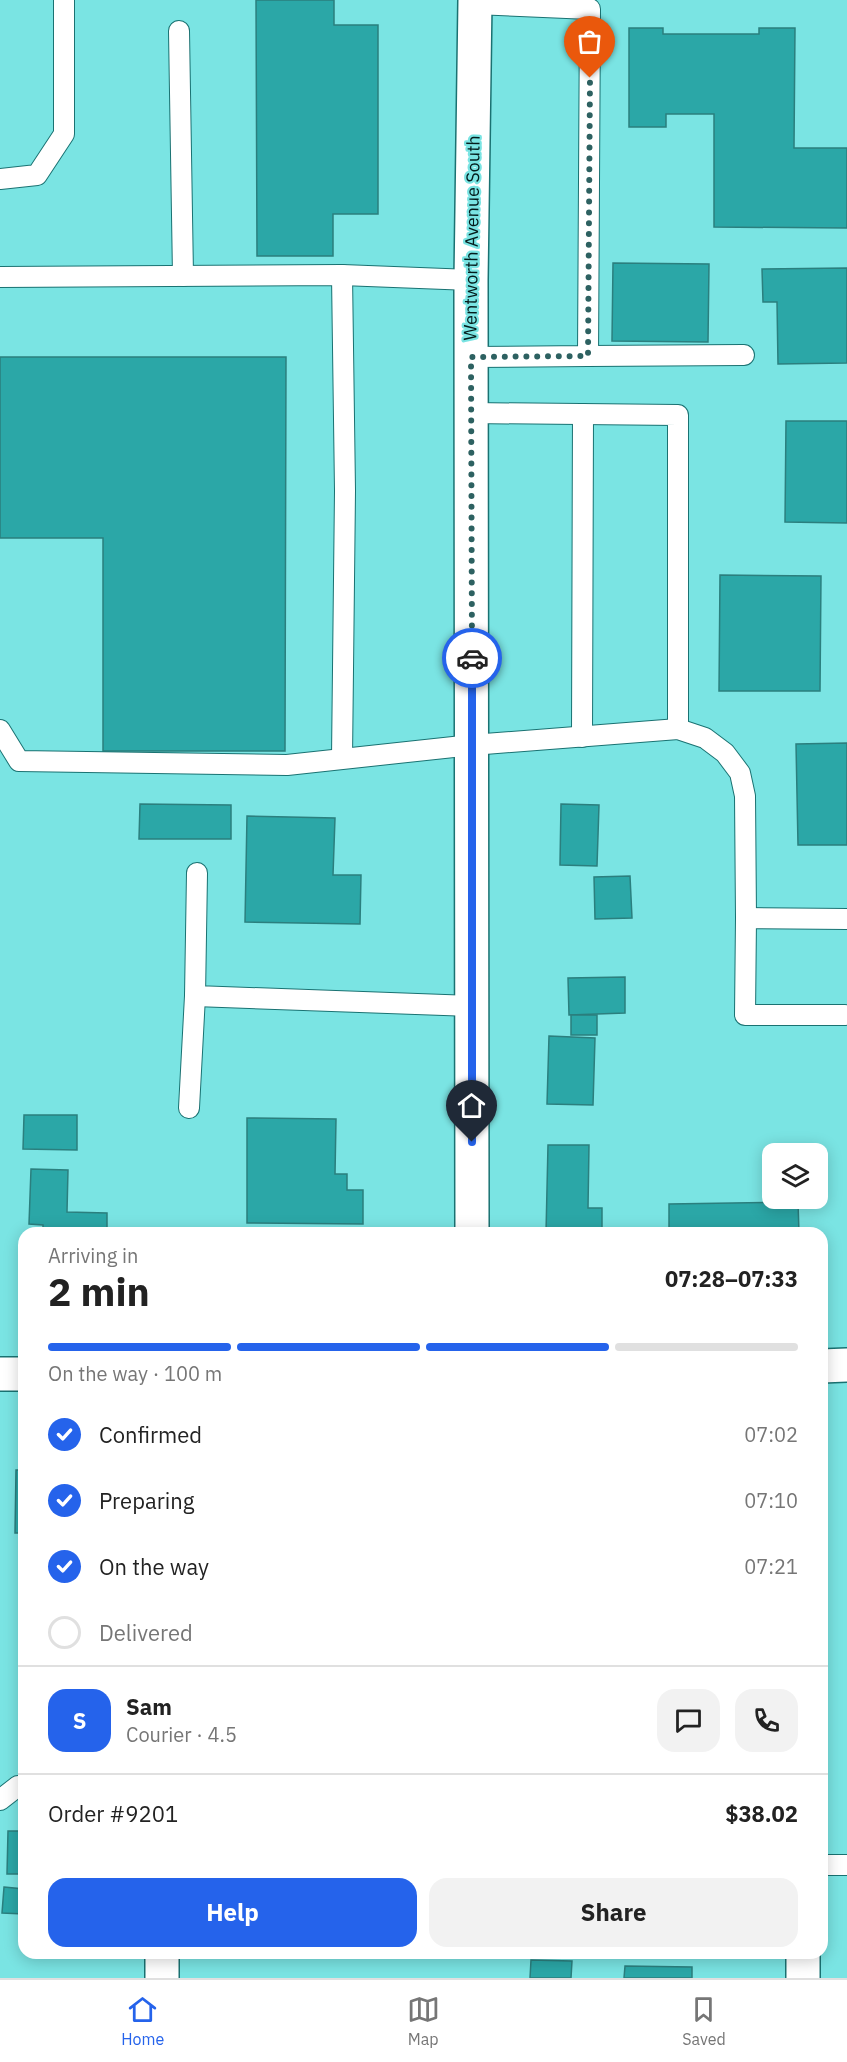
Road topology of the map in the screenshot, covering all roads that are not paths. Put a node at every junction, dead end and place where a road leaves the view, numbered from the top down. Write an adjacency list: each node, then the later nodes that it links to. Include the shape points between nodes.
1 (64, 0): 4 (lane, via 64,134 38,175)
2 (475, 2): 8 (street, Wentworth Avenue South); 10 (lane, via 590,9)
3 (179, 31): 6 (lane)
4 (0, 179)
5 (342, 275): 6 (lane); 8 (lane); 18 (lane)
6 (183, 276): 7 (lane)
7 (0, 277)
8 (471, 280): 11 (street, Wentworth Avenue South)
9 (744, 355): 10 (lane)
10 (588, 356): 11 (lane)
11 (471, 357): 12 (street, Wentworth Avenue South)
12 (471, 413): 13 (lane); 17 (street, Wentworth Avenue South)
13 (583, 414): 14 (lane, via 678,415); 16 (lane)
14 (678, 729): 16 (lane); 20 (lane, via 705,738 725,753 740,773 745,796)
15 (0, 730): 18 (lane, via 19,761 287,765)
16 (582, 736): 17 (lane)
17 (472, 745): 18 (lane); 23 (street, Wentworth Avenue South)
18 (342, 758)
19 (197, 873): 22 (lane)
20 (746, 918): 21 (lane); 24 (lane, via 746,1015)
21 (847, 919)
22 (195, 996): 23 (lane); 25 (lane)
23 (472, 1006): 26 (street, Wentworth Avenue South)
24 (845, 1015)
25 (189, 1108)
26 (472, 1227)
27 (847, 1365): 28 (street)
28 (828, 1366)
29 (0, 1374): 30 (street)
30 (18, 1374)
31 (18, 1786): 32 (lane)
32 (0, 1800)
33 (828, 1865): 34 (lane)
34 (847, 1865)
35 (162, 1959): 37 (street)
36 (803, 1959): 38 (street)
37 (162, 1978)
38 (803, 1978)

